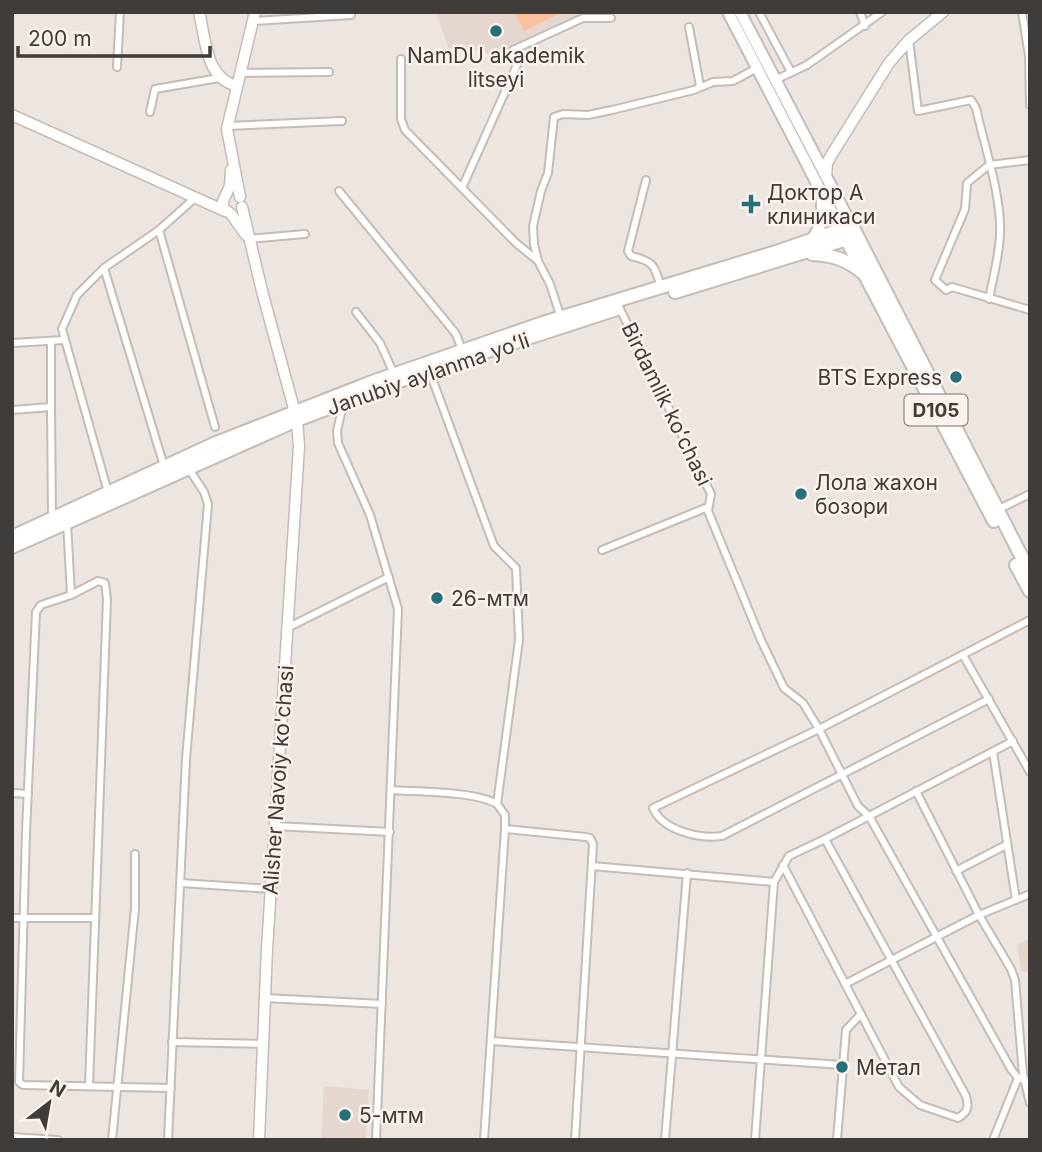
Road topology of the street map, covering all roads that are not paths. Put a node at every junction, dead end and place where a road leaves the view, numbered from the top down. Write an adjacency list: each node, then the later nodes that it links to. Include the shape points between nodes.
1 (120, 12): 17 (street)
2 (199, 12): 22 (main road, via 212,67)
3 (727, 12): 18 (main road, D105)
4 (740, 12): 23 (main road, D105)
5 (759, 12): 20 (street)
6 (860, 12): 13 (street)
7 (882, 12): 13 (street)
8 (943, 12): 15 (main road)
9 (1022, 12): 26 (street)
10 (351, 15): 11 (street)
11 (254, 17): 21 (main road)
12 (611, 18): 36 (street, via 583,18 513,50 510,57 517,65)
13 (865, 26): 20 (street)
14 (689, 27): 25 (street)
15 (909, 40): 33 (street, via 917,110 973,100); 35 (main road, via 884,69 827,163)
16 (401, 59): 36 (street, via 403,127)
17 (117, 67)
18 (757, 68): 25 (street, via 733,81); 35 (main road, D105)
19 (328, 72): 21 (street)
20 (791, 72): 23 (street)
21 (241, 73): 24 (main road)
22 (219, 78): 24 (main road); 27 (street, via 155,89)
23 (775, 80): 35 (main road, D105)
24 (237, 86): 30 (main road)
25 (700, 86): 47 (street, via 612,110 554,117 548,173 533,226)
26 (1030, 105)
27 (150, 112)
28 (12, 115): 38 (main road)
29 (342, 121): 30 (street)
30 (227, 126): 31 (main road, Alisher Navoiy ko'chasi)
31 (232, 156): 39 (main road, Alisher Navoiy ko'chasi); 40 (main road)
32 (1030, 160): 33 (street)
33 (989, 165): 51 (street, via 1000,236); 51 (street, via 967,183 965,209 935,280 946,290 952,287)
34 (646, 180): 50 (street, via 628,251 653,265)
35 (822, 182): 42 (main road, D105); 45 (main road, via 822,222)
36 (462, 188): 47 (street)
37 (339, 191): 59 (street, via 456,334)
38 (196, 197): 40 (main road); 41 (street)
39 (241, 202): 40 (main road, via 234,194); 40 (main road, via 238,212); 44 (main road, Alisher Navoiy ko'chasi)
40 (226, 205): 44 (main road)
41 (159, 230): 48 (street); 66 (street)
42 (849, 233): 45 (highway, Janubiy aylanma yoʻli); 46 (highway, Janubiy aylanma yoʻli); 49 (highway, D105); 72 (highway, D105)
43 (306, 234): 44 (street)
44 (249, 239): 65 (main road, Alisher Navoiy ko'chasi)
45 (811, 240): 50 (highway, Janubiy aylanma yoʻli)
46 (804, 253): 49 (highway, via 844,260); 52 (highway, Janubiy aylanma yoʻli)
47 (538, 261): 55 (street)
48 (104, 268): 56 (street, via 76,295 62,329); 67 (street)
49 (866, 276): 80 (highway, D105)
50 (661, 288): 52 (highway, Janubiy aylanma yoʻli)
51 (989, 299): 53 (street)
52 (618, 305): 55 (highway, Janubiy aylanma yoʻli); 60 (highway, Janubiy aylanma yoʻli); 71 (street, Birdamlik koʻchasi, via 711,494)
53 (1030, 310)
54 (356, 312): 61 (street, via 380,343)
55 (561, 318): 59 (highway, Janubiy aylanma yoʻli)
56 (64, 340): 57 (street); 69 (street)
57 (51, 342): 58 (street); 63 (street)
58 (12, 343)
59 (463, 350): 61 (highway, Janubiy aylanma yoʻli)
60 (429, 370): 62 (highway, Janubiy aylanma yoʻli); 95 (street, via 494,546 517,573 519,640)
61 (394, 374): 65 (highway, Janubiy aylanma yoʻli)
62 (343, 403): 65 (highway, Janubiy aylanma yoʻli); 79 (street, via 338,443 370,515)
63 (51, 407): 64 (street); 73 (street)
64 (12, 410)
65 (296, 416): 67 (highway, Janubiy aylanma yoʻli); 68 (highway, Janubiy aylanma yoʻli); 83 (main road, Alisher Navoiy ko'chasi, via 299,446)
66 (215, 427)
67 (164, 466): 69 (highway, Janubiy aylanma yoʻli)
68 (188, 467): 74 (highway, Janubiy aylanma yoʻli); 108 (street, via 208,504 186,759)
69 (108, 493): 73 (highway, Janubiy aylanma yoʻli)
70 (1030, 495): 72 (street)
71 (708, 507): 77 (street, Birdamlik koʻchasi); 86 (street, Birdamlik koʻchasi, via 784,688 803,703)
72 (997, 510): 78 (highway, D105)
73 (52, 518): 75 (highway, Janubiy aylanma yoʻli)
74 (67, 522): 76 (highway, Janubiy aylanma yoʻli); 81 (street)
75 (12, 537)
76 (12, 547)
77 (602, 551)
78 (1030, 573)
79 (389, 577): 83 (street); 91 (street, via 398,609)
80 (1030, 591)
81 (71, 595): 94 (street, via 41,605 36,612); 115 (street, via 105,583)
82 (1030, 620): 84 (street)
83 (287, 628): 97 (main road, Alisher Navoiy ko'chasi)
84 (963, 654): 85 (street); 86 (street)
85 (989, 699): 87 (street); 90 (street)
86 (819, 729): 90 (street, Birdamlik koʻchasi); 90 (street, via 653,808 655,813 680,830 722,836)
87 (1013, 741): 88 (street); 89 (street)
88 (993, 752): 92 (street); 101 (street)
89 (1030, 772)
90 (841, 775): 96 (street, Birdamlik koʻchasi, via 861,811)
91 (391, 790): 95 (street, via 450,794); 99 (street)
92 (916, 791): 96 (street); 105 (street)
93 (12, 793): 94 (street)
94 (27, 794): 114 (street)
95 (497, 804): 98 (street, via 505,815)
96 (869, 816): 100 (street); 116 (street, Birdamlik koʻchasi)
97 (275, 826): 99 (street); 109 (main road, Alisher Navoiy ko'chasi)
98 (506, 829): 104 (street, via 590,838); 124 (street)
99 (390, 832): 120 (street)
100 (825, 839): 103 (street, via 793,853); 117 (street)
101 (1006, 845): 105 (street); 111 (street)
102 (135, 854): 133 (street, via 135,908)
103 (783, 865): 107 (street); 118 (street)
104 (592, 866): 106 (street); 127 (street)
105 (956, 871): 112 (street)
106 (687, 873): 107 (street); 128 (street)
107 (774, 882): 129 (street)
108 (181, 883): 109 (street); 125 (street)
109 (271, 889): 119 (main road, Alisher Navoiy ko'chasi)
110 (1030, 894): 111 (street)
111 (1016, 900): 112 (street)
112 (979, 915): 116 (street); 122 (street, via 1015,980)
113 (12, 918): 114 (street)
114 (23, 918): 115 (street); 132 (street, via 19,1082)
115 (95, 918): 132 (street)
116 (936, 937): 117 (street); 131 (street, Birdamlik koʻchasi)
117 (891, 961): 118 (street); 121 (street, via 966,1096 966,1113 958,1118 945,1115 904,1093)
118 (845, 984): 121 (street)
119 (265, 998): 120 (street); 126 (main road, Alisher Navoiy ko'chasi)
120 (382, 1004): 141 (street)
121 (861, 1014): 130 (street, via 846,1028)
122 (1020, 1029): 123 (street); 131 (street)
123 (1030, 1031)
124 (491, 1041): 127 (street); 142 (street)
125 (172, 1042): 126 (street); 134 (street)
126 (264, 1044): 140 (main road, Alisher Navoiy ko'chasi)
127 (582, 1048): 128 (street); 143 (street)
128 (670, 1054): 129 (street); 144 (street)
129 (761, 1060): 130 (street); 145 (street)
130 (842, 1065): 146 (street)
131 (1022, 1079): 135 (street); 147 (street)
132 (89, 1086): 133 (street)
133 (118, 1087): 134 (street); 138 (street)
134 (171, 1088): 139 (street)
135 (1030, 1103)
136 (12, 1138): 137 (street)
137 (58, 1140)
138 (113, 1140)
139 (169, 1140)
140 (259, 1140)
141 (376, 1140)
142 (484, 1140)
143 (575, 1140)
144 (665, 1140)
145 (755, 1140)
146 (837, 1140)
147 (993, 1140)

